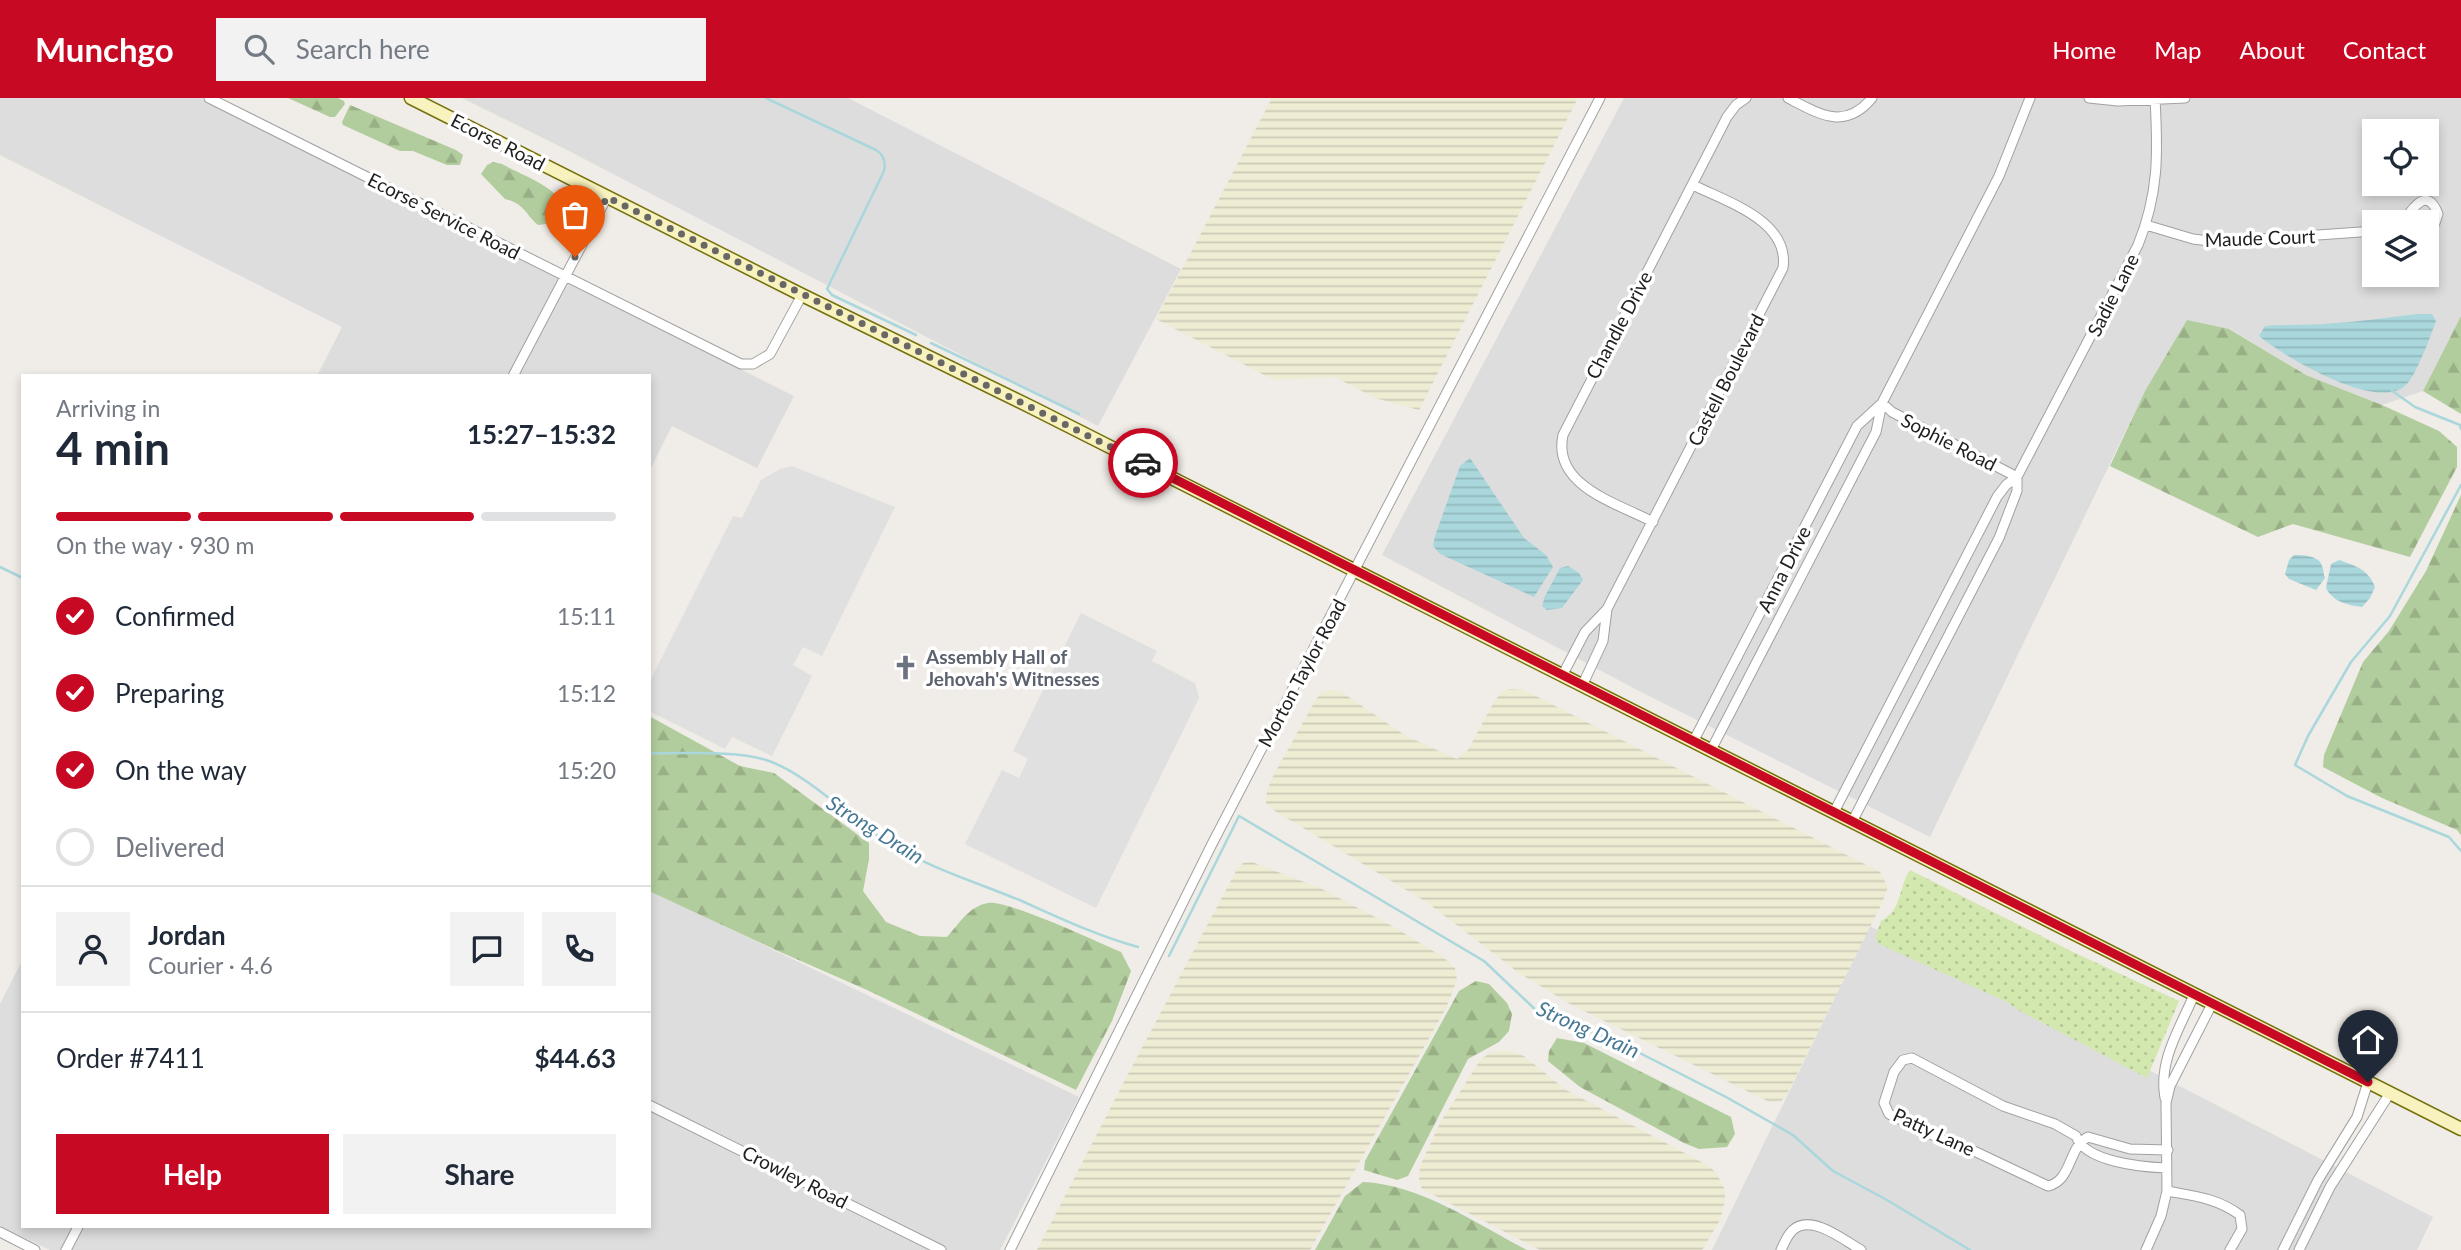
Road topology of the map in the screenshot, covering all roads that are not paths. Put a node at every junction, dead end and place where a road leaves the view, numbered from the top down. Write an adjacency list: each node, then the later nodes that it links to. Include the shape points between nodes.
1 (209, 98): 17 (street, Ecorse Service Road)
2 (411, 98): 12 (main road, Ecorse Road)
3 (1600, 98): 23 (street, Morton Taylor Road)
4 (1746, 98): 11 (street, Chandle Drive, via 1732,110)
5 (1788, 98): 6 (street, via 1831,117 1856,113)
6 (1872, 98)
7 (2030, 98): 20 (street, Anna Drive, via 1999,176)
8 (2089, 98): 10 (street, via 2119,102)
9 (2185, 98): 10 (street)
10 (2155, 99): 15 (street, Sadie Lane, via 2158,168)
11 (1693, 184): 22 (street, Castell Boulevard, via 1766,224 1781,244 1784,260 1780,277); 22 (street, Chandle Drive, via 1561,442 1564,464 1576,481)
12 (607, 197): 17 (street); 18 (main road, Ecorse Road)
13 (2413, 210): 14 (street, via 2419,202 2429,202)
14 (2436, 210)
15 (2147, 225): 16 (street, Maude Court, via 2218,242); 21 (street, Sadie Lane)
16 (2362, 232)
17 (564, 277): 18 (street, Ecorse Service Road, via 746,365 770,354); 19 (street)
18 (802, 295): 23 (main road, Ecorse Road)
19 (514, 374)
20 (1882, 402): 21 (street, Sophie Road, via 1892,412); 27 (street, Anna Drive, via 1857,426); 28 (street, Anna Drive, via 1876,432)
21 (2017, 477): 29 (street, Sadie Lane, via 1997,497); 30 (street, Sadie Lane, via 2017,491 1999,538)
22 (1653, 522): 24 (street, Castell Boulevard)
23 (1356, 570): 25 (main road, Ecorse Road); 47 (street, Morton Taylor Road, via 1212,844)
24 (1608, 609): 25 (street, Castell Boulevard, via 1585,632); 26 (street, Castell Boulevard, via 1603,641)
25 (1562, 676): 26 (main road, Ecorse Road)
26 (1582, 686): 27 (main road, Ecorse Road)
27 (1693, 742): 28 (main road, Ecorse Road)
28 (1711, 750): 29 (main road, Ecorse Road)
29 (1834, 812): 30 (main road, Ecorse Road)
30 (1852, 822): 31 (main road, Ecorse Road)
31 (2194, 995): 32 (main road, Ecorse Road); 35 (street, via 2163,1065)
32 (2212, 1004): 33 (main road, Ecorse Road); 35 (street, via 2176,1071)
33 (2368, 1082): 34 (main road, Ecorse Road); 52 (street, via 2357,1117)
34 (2390, 1094): 37 (main road, Ecorse Road); 53 (street, via 2330,1187)
35 (2166, 1103): 39 (street)
36 (651, 1106): 46 (street, Crowley Road)
37 (2461, 1129)
38 (2079, 1143): 38 (street, Patty Lane, via 2076,1136 2055,1124 2003,1106 1912,1058 1903,1060 1894,1072 1884,1103 1892,1117 2042,1184 2062,1180); 39 (street, via 2088,1137 2121,1148); 40 (street, Patty Lane, via 2127,1165)
39 (2168, 1150): 40 (street)
40 (2166, 1168): 41 (street)
41 (2166, 1191): 50 (street); 51 (street, via 2208,1198 2240,1215 2242,1228)
42 (77, 1228): 45 (street)
43 (0, 1233): 44 (street)
44 (35, 1250)
45 (66, 1250)
46 (941, 1250)
47 (1010, 1250)
48 (1781, 1250): 49 (street, via 1796,1227 1806,1225 1827,1230)
49 (1861, 1250)
50 (2146, 1250)
51 (2230, 1250)
52 (2283, 1250)
53 (2299, 1250)

